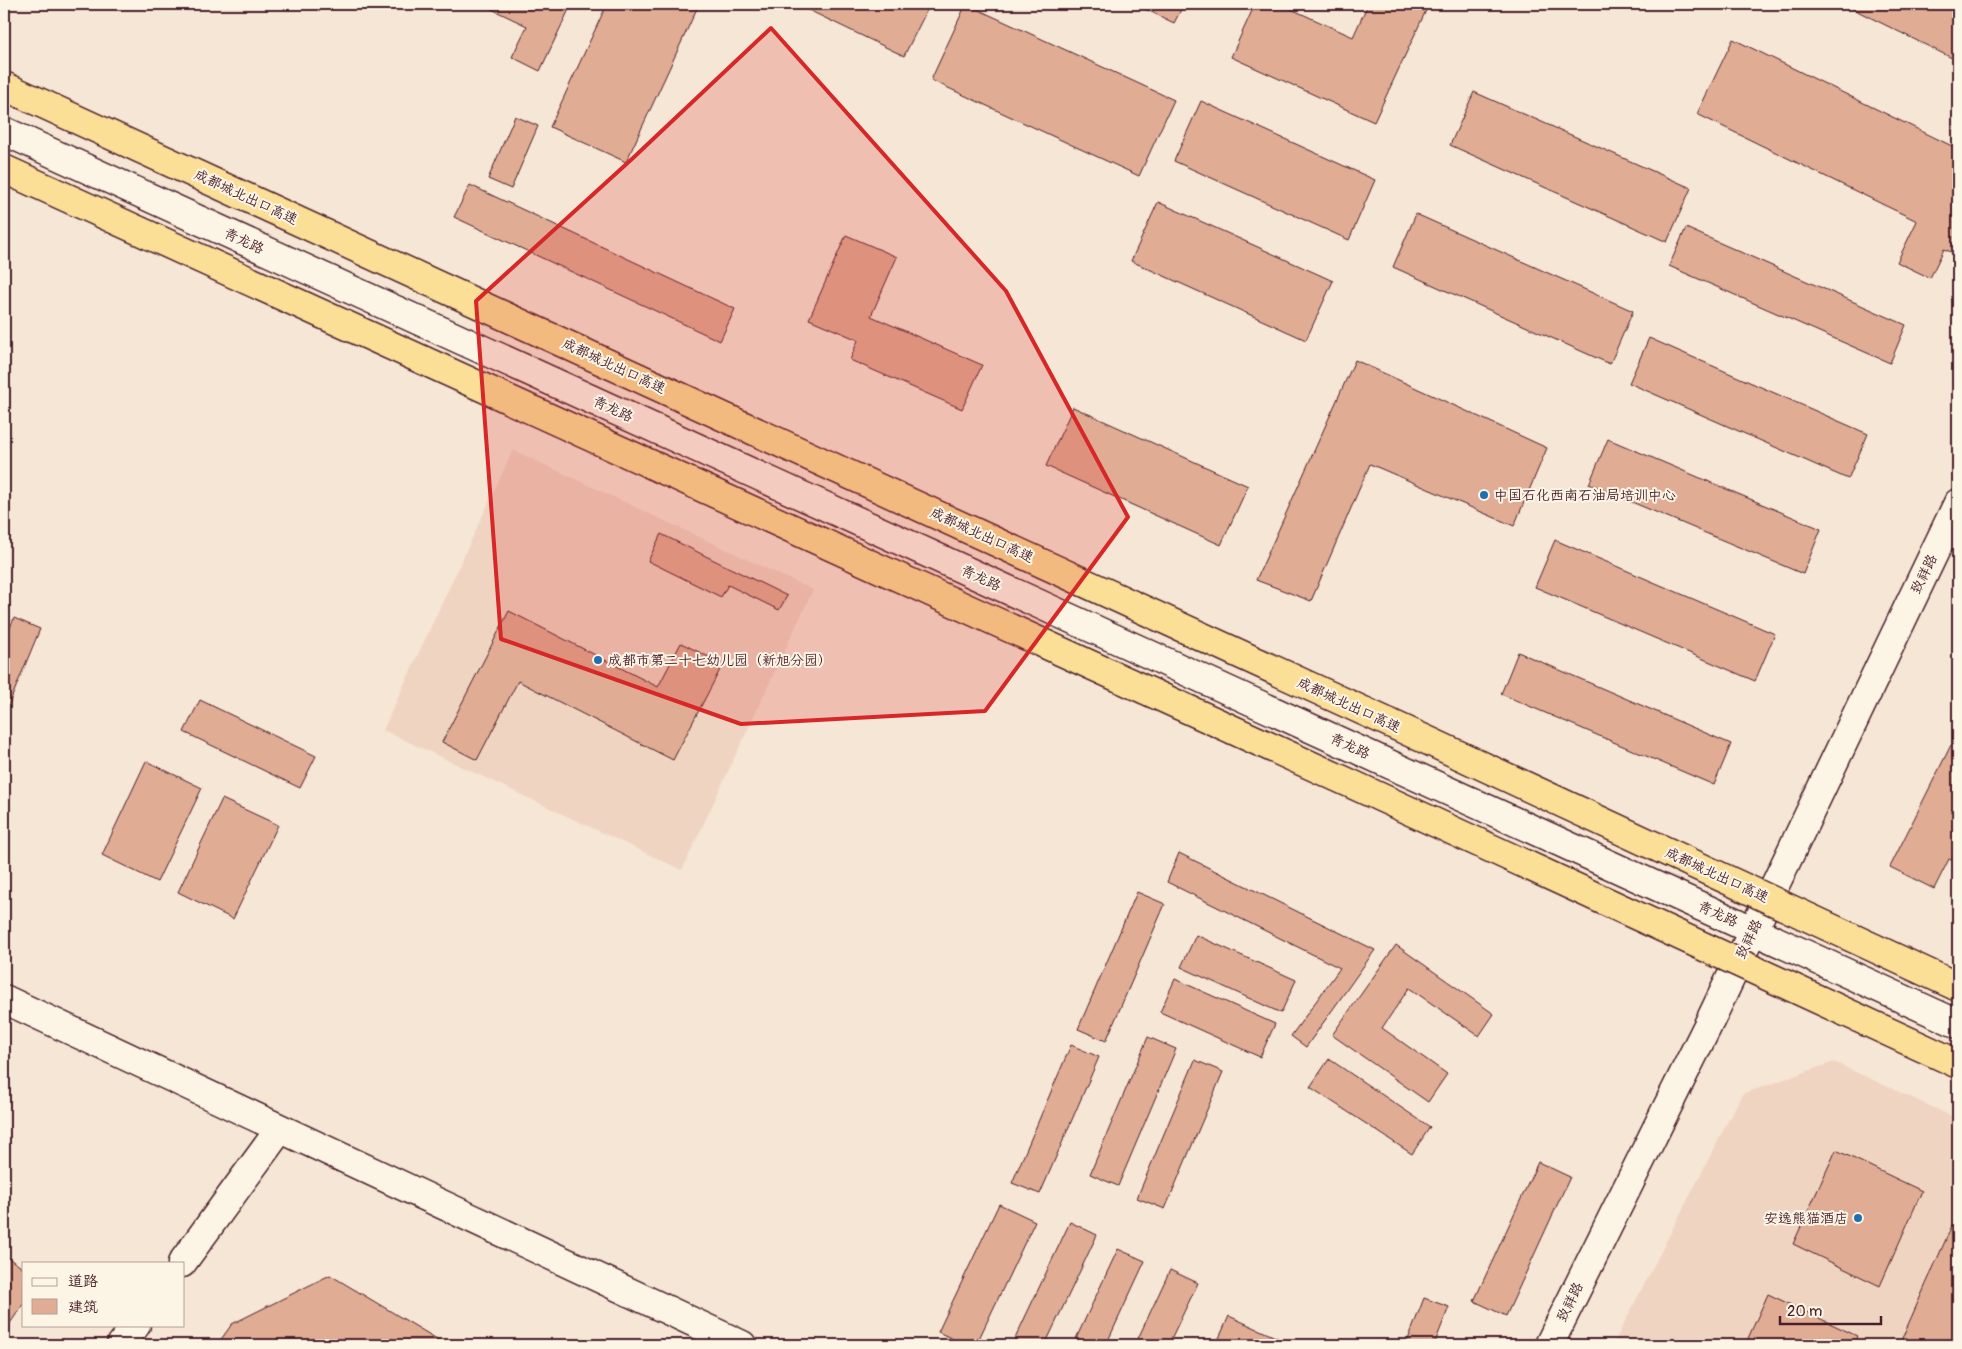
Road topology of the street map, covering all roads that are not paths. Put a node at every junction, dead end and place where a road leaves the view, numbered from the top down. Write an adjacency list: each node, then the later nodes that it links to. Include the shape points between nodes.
1 (4, 86): 6 (highway, 成都城北出口高速, bridge)
2 (4, 132): 5 (street, 青龙路)
3 (4, 170): 9 (highway, bridge)
4 (1958, 504): 5 (street, 致祥路)
5 (1753, 930): 8 (street, 青龙路); 15 (street, 致祥路)
6 (1958, 987)
7 (4, 999): 10 (street)
8 (1958, 1024)
9 (1958, 1064)
10 (280, 1129): 11 (street); 14 (street)
11 (183, 1262)
12 (135, 1326): 13 (street)
13 (121, 1345)
14 (742, 1345)
15 (1549, 1345)

